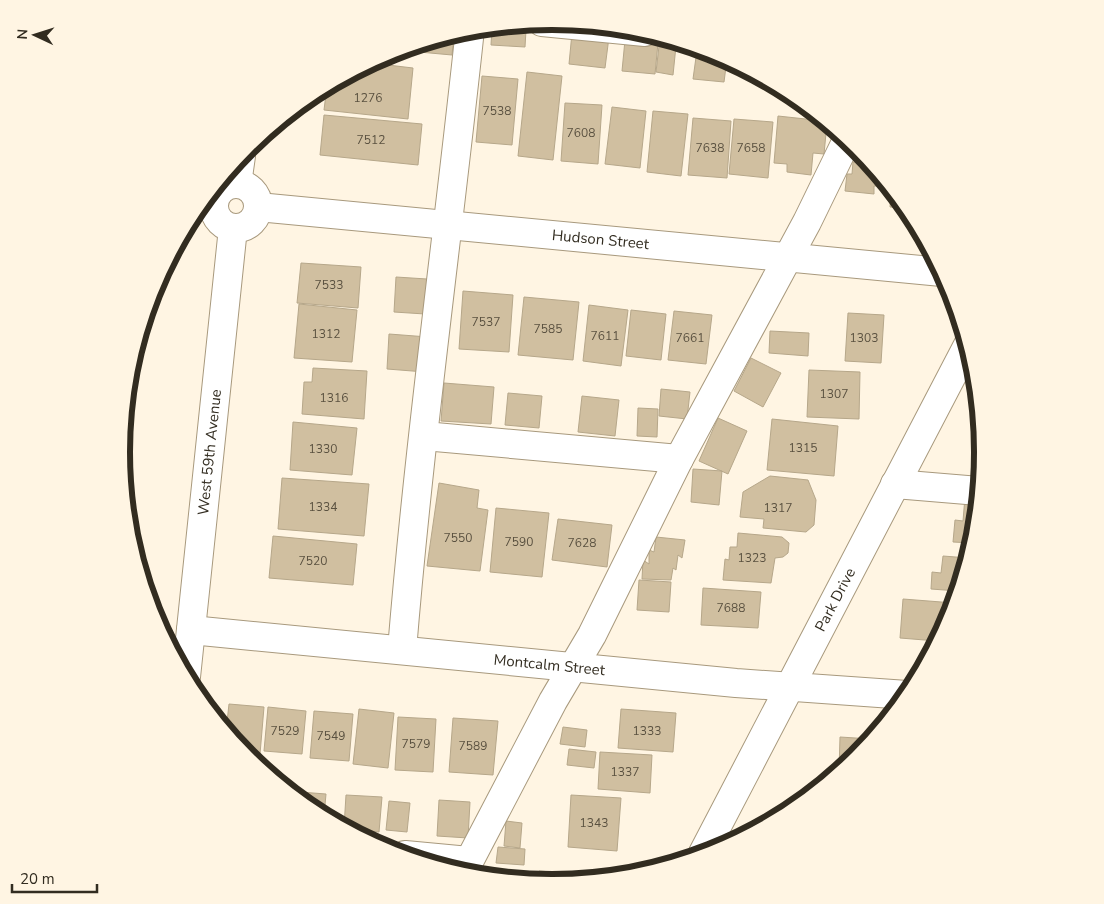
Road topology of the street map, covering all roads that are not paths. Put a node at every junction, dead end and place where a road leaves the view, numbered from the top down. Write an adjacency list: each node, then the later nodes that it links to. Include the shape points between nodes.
1 (469, 38): 8 (street)
2 (843, 148): 10 (street)
3 (240, 169): 4 (street)
4 (238, 184): 5 (street); 7 (street, via 255,194)
5 (223, 188)
6 (210, 205): 9 (street, via 221,222)
7 (258, 207): 8 (street, Hudson Street); 9 (street, via 253,220)
8 (448, 225): 10 (street, Hudson Street); 13 (street)
9 (233, 228): 17 (street, West 59th Avenue)
10 (788, 256): 11 (street, Hudson Street); 14 (street)
11 (933, 271)
12 (963, 355): 15 (street, Park Drive)
13 (424, 436): 14 (street); 18 (street)
14 (679, 459): 20 (street)
15 (895, 484): 16 (street); 21 (street, Park Drive)
16 (972, 490)
17 (191, 630): 18 (street, Montcalm Street); 19 (street, West 59th Avenue)
18 (402, 650): 20 (street, Montcalm Street)
19 (187, 664)
20 (574, 667): 21 (street, Montcalm Street); 24 (street)
21 (789, 687): 22 (street, Montcalm Street); 23 (street, Park Drive)
22 (897, 694)
23 (707, 844)
24 (467, 865)

